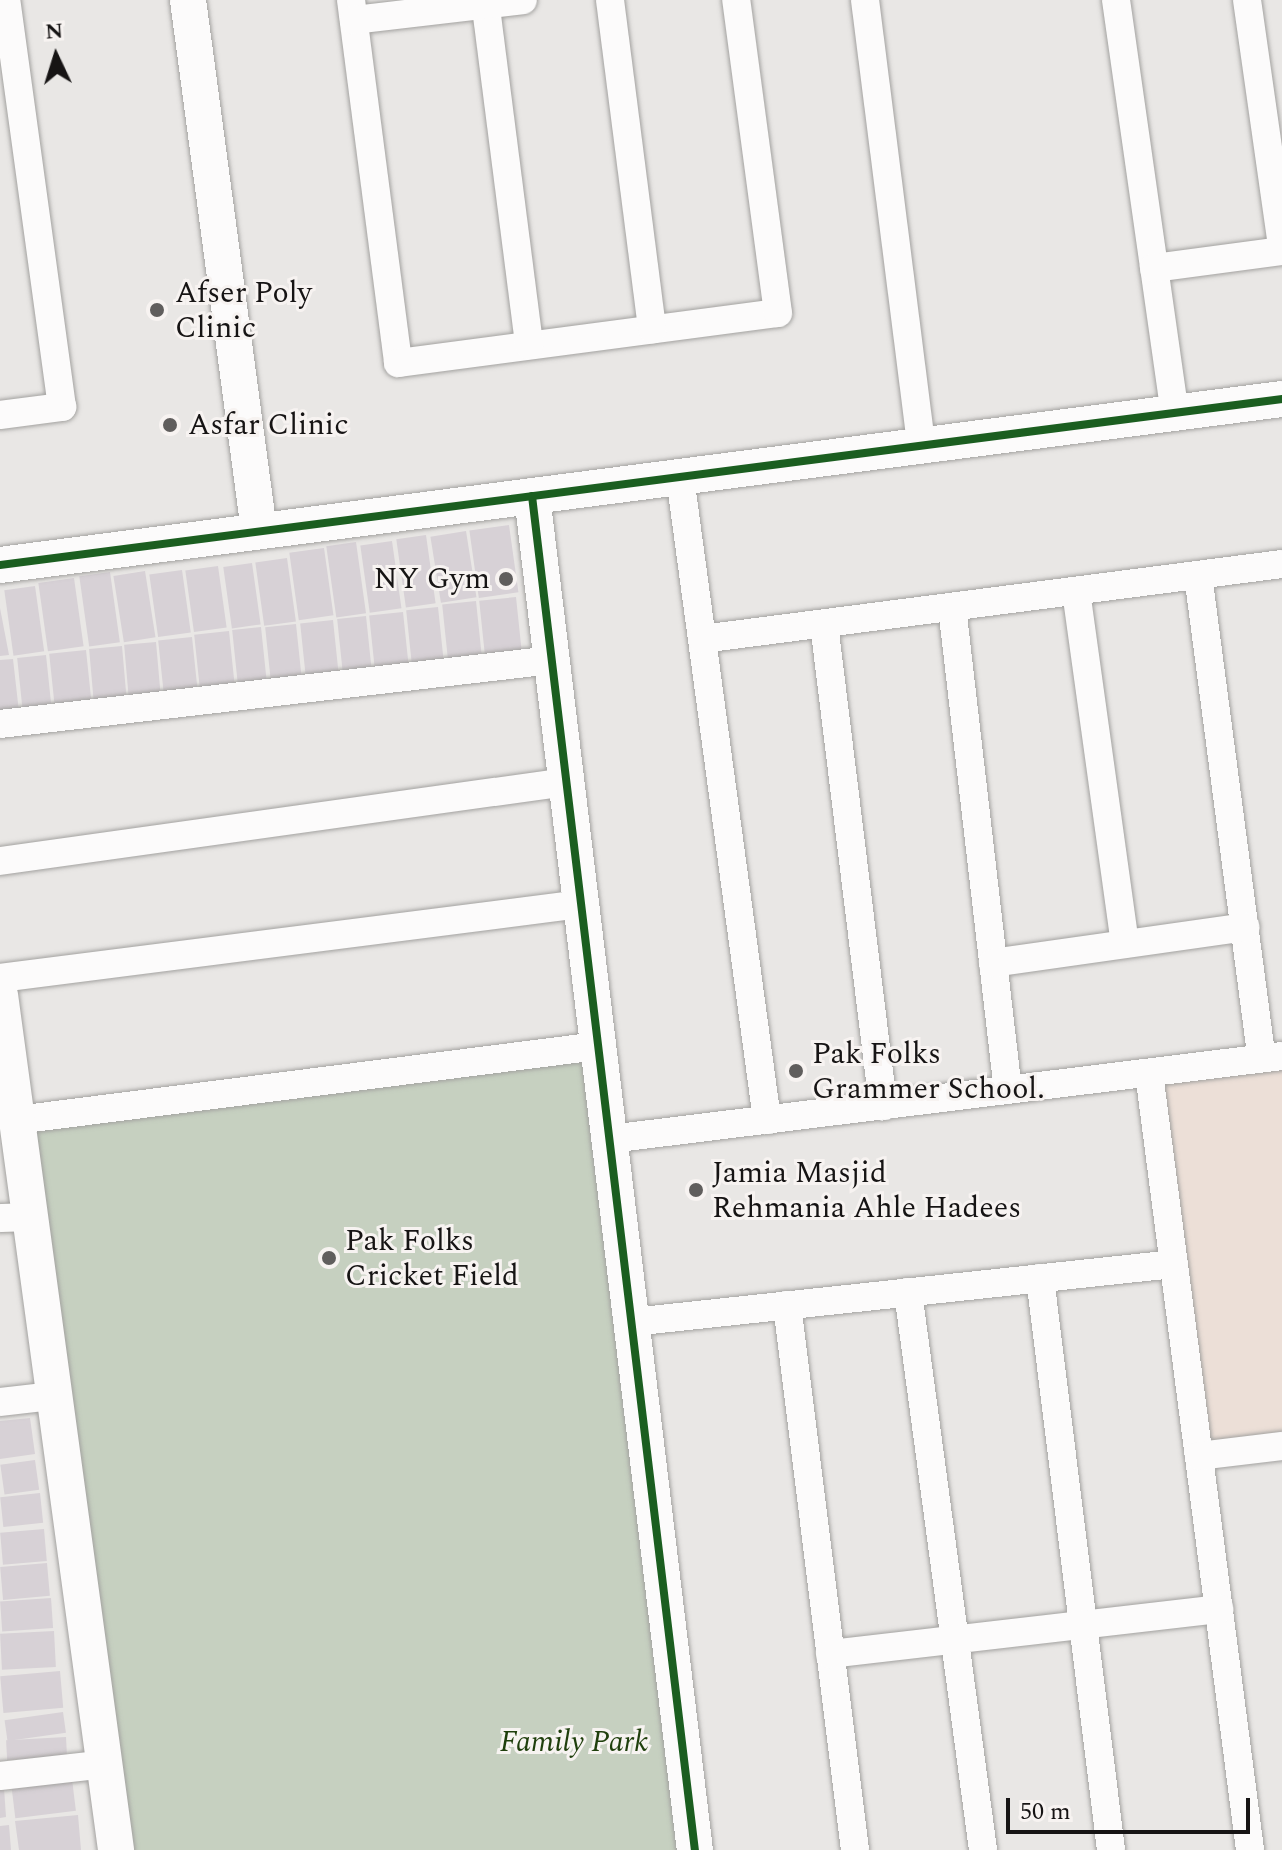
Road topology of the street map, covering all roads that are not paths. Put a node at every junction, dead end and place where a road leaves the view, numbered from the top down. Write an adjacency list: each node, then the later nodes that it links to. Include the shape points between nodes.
1 (6, 0): 17 (street, via 62,407)
2 (188, 0): 21 (street)
3 (523, 0): 9 (street)
4 (610, 0): 13 (street)
5 (736, 0): 13 (street, via 778,313)
6 (865, 0): 18 (street)
7 (1116, 0): 12 (street)
8 (1247, 0): 11 (street)
9 (486, 2): 10 (street); 14 (street)
10 (353, 10): 14 (street, via 398,363)
11 (1282, 248): 12 (street)
12 (1154, 268): 16 (street)
13 (652, 329): 14 (street)
14 (529, 345)
15 (1282, 399): 16 (street)
16 (1175, 413): 18 (street)
17 (0, 415)
18 (921, 445): 19 (street)
19 (680, 477): 20 (street); 28 (street)
20 (532, 496): 21 (street); 29 (street)
21 (259, 531): 23 (street)
22 (1282, 564): 24 (street)
23 (0, 565)
24 (1198, 575): 25 (street); 34 (street)
25 (1076, 591): 26 (street); 35 (street)
26 (952, 607): 27 (street); 36 (street)
27 (824, 624): 28 (street); 43 (street)
28 (702, 639): 45 (street)
29 (552, 660): 30 (street); 31 (street)
30 (0, 724)
31 (566, 782): 32 (street); 33 (street)
32 (0, 861)
33 (581, 904): 37 (street); 39 (street)
34 (1245, 927): 35 (street); 40 (street)
35 (1125, 944): 36 (street)
36 (993, 963): 42 (street)
37 (0, 978)
38 (0, 995): 44 (street)
39 (598, 1046): 44 (street); 46 (street)
40 (1272, 1057): 41 (street)
41 (1149, 1073): 42 (street); 48 (street)
42 (1008, 1090): 43 (street)
43 (883, 1106): 45 (street)
44 (17, 1120): 47 (street)
45 (767, 1120): 46 (street)
46 (610, 1139): 52 (street)
47 (15, 1217): 53 (street)
48 (1174, 1264): 49 (street); 56 (street)
49 (1040, 1278): 50 (street); 58 (street)
50 (908, 1292): 51 (street); 59 (street)
51 (787, 1305): 52 (street); 60 (street)
52 (632, 1322): 64 (street)
53 (53, 1396): 54 (street); 61 (street)
54 (0, 1402)
55 (1282, 1446): 56 (street)
56 (1199, 1456): 57 (street)
57 (1219, 1609): 58 (street); 68 (street)
58 (1083, 1624): 59 (street); 67 (street)
59 (955, 1640): 60 (street); 66 (street)
60 (830, 1654): 65 (street)
61 (107, 1764): 62 (street); 63 (street)
62 (0, 1776)
63 (116, 1850)
64 (695, 1850)
65 (855, 1850)
66 (983, 1850)
67 (1111, 1850)
68 (1250, 1850)

